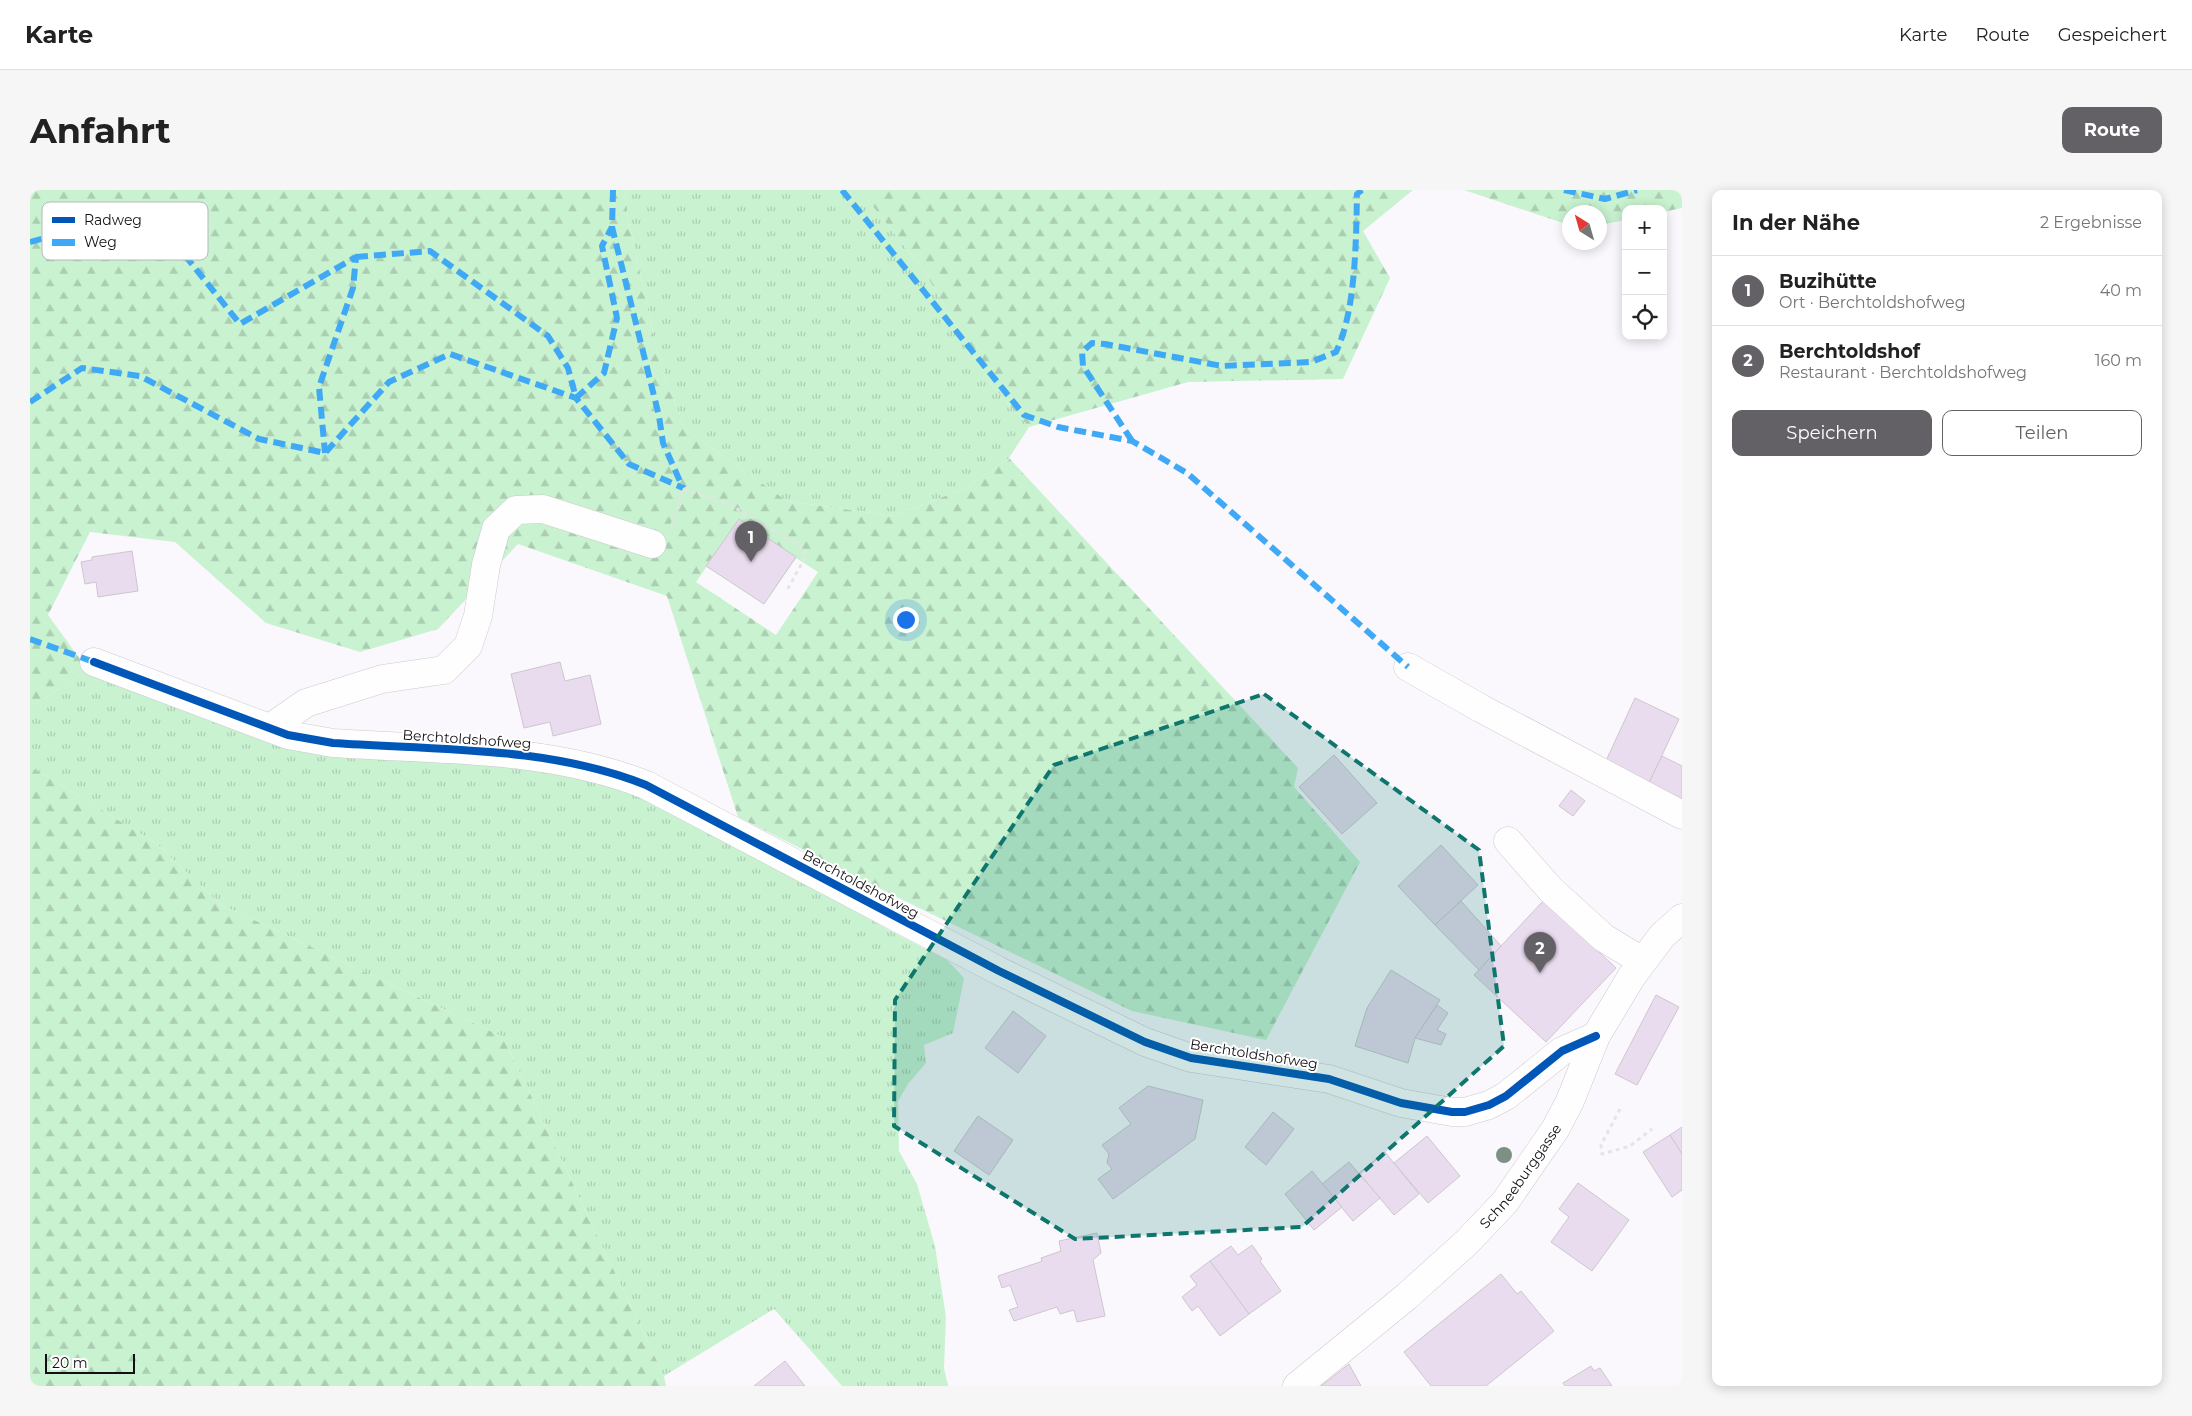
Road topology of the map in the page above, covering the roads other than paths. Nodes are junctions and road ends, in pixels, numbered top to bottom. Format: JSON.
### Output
{"nodes":[{"id":1,"x":652,"y":544,"type":"road end"},
{"id":2,"x":94,"y":662,"type":"dead end"},
{"id":3,"x":1408,"y":667,"type":"dead end"},
{"id":4,"x":270,"y":728,"type":"junction"},
{"id":5,"x":1682,"y":815,"type":"edge"},
{"id":6,"x":1508,"y":841,"type":"dead end"},
{"id":7,"x":1682,"y":918,"type":"edge"},
{"id":8,"x":1642,"y":961,"type":"junction"},
{"id":9,"x":1596,"y":1036,"type":"junction"},
{"id":10,"x":1297,"y":1386,"type":"edge"}],
"edges":[{"from":1,"to":4,"type":"street"},
{"from":2,"to":4,"type":"street","name":"Berchtoldshofweg"},
{"from":3,"to":5,"type":"street"},
{"from":4,"to":9,"type":"street","name":"Berchtoldshofweg"},
{"from":6,"to":8,"type":"street"},
{"from":7,"to":8,"type":"street","name":"Schneeburggasse"},
{"from":8,"to":9,"type":"street","name":"Schneeburggasse"},
{"from":9,"to":10,"type":"street","name":"Schneeburggasse"}]}
